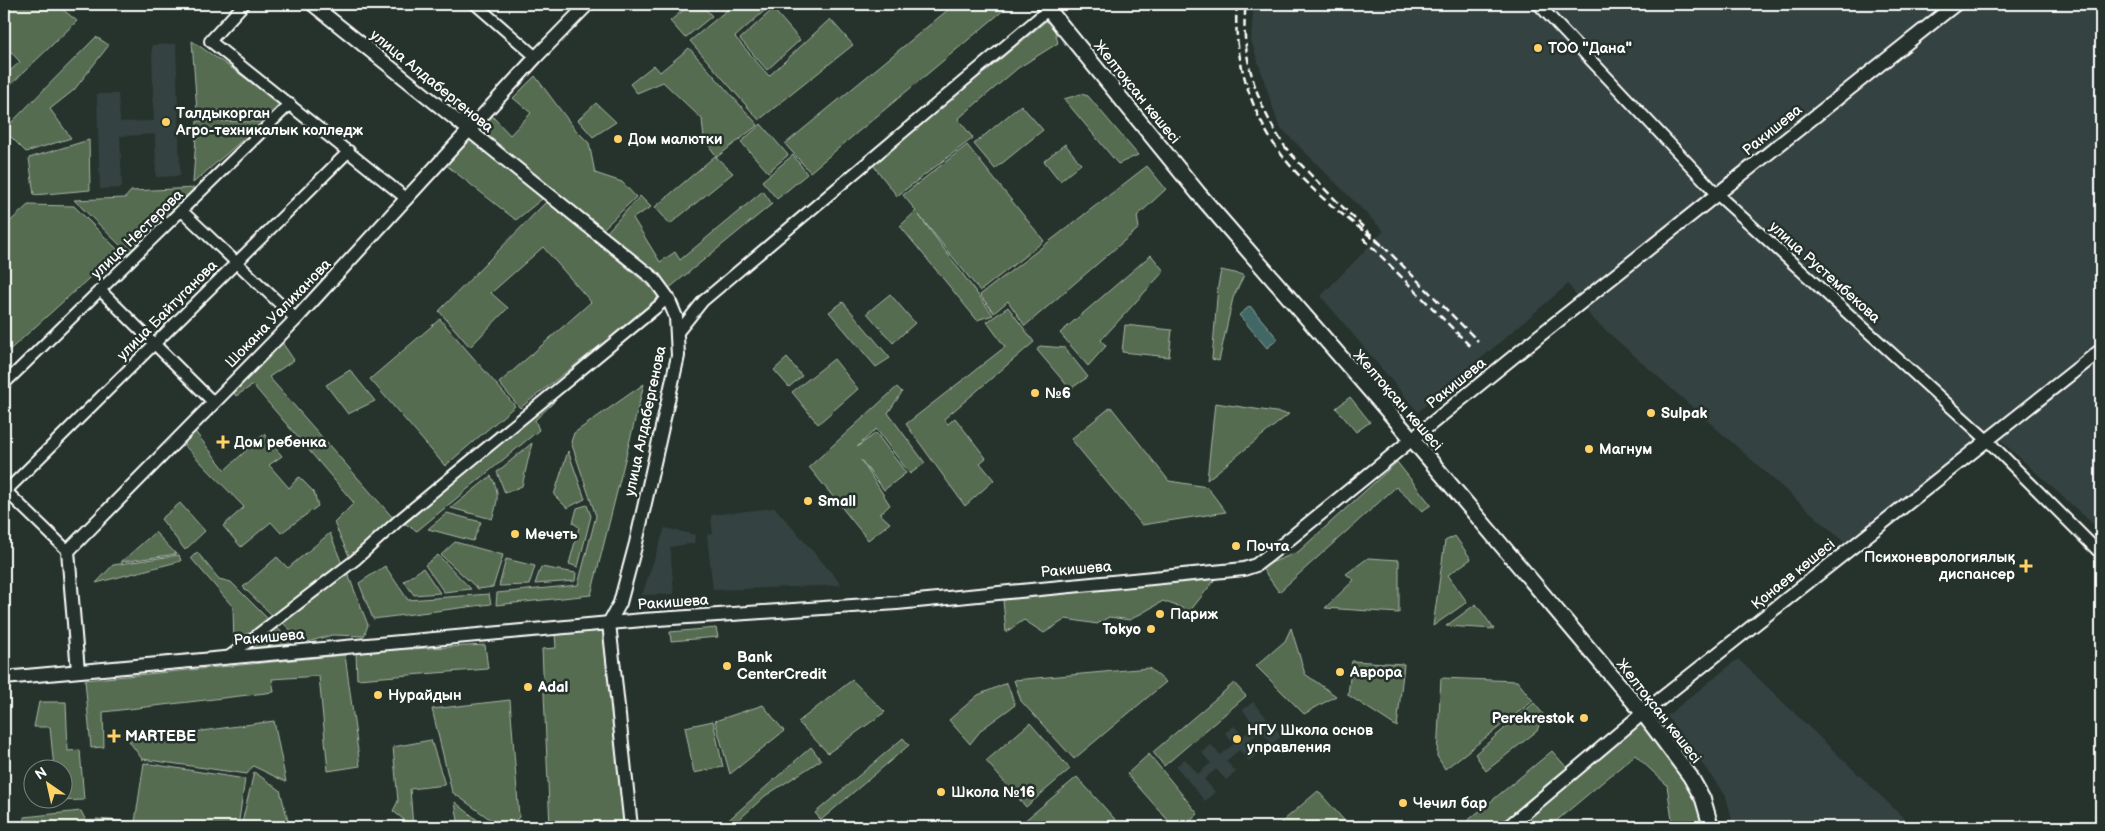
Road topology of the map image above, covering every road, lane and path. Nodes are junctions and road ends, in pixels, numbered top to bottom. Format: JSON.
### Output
{"nodes":[{"id":1,"x":244,"y":4,"type":"edge"},
{"id":2,"x":312,"y":4,"type":"edge"},
{"id":3,"x":475,"y":4,"type":"edge"},
{"id":4,"x":588,"y":4,"type":"edge"},
{"id":5,"x":1538,"y":4,"type":"edge"},
{"id":6,"x":1956,"y":4,"type":"edge"},
{"id":7,"x":1047,"y":7,"type":"edge"},
{"id":8,"x":536,"y":57,"type":"junction"},
{"id":9,"x":290,"y":104,"type":"junction"},
{"id":10,"x":469,"y":132,"type":"junction"},
{"id":11,"x":349,"y":151,"type":"junction"},
{"id":12,"x":1718,"y":195,"type":"junction"},
{"id":13,"x":406,"y":199,"type":"junction"},
{"id":14,"x":182,"y":211,"type":"junction"},
{"id":15,"x":236,"y":262,"type":"junction"},
{"id":16,"x":100,"y":290,"type":"junction"},
{"id":17,"x":668,"y":298,"type":"junction"},
{"id":18,"x":296,"y":319,"type":"junction"},
{"id":19,"x":679,"y":331,"type":"junction"},
{"id":20,"x":154,"y":344,"type":"junction"},
{"id":21,"x":2101,"y":350,"type":"edge"},
{"id":22,"x":4,"y":384,"type":"edge"},
{"id":23,"x":214,"y":403,"type":"junction"},
{"id":24,"x":1412,"y":439,"type":"junction"},
{"id":25,"x":1987,"y":440,"type":"junction"},
{"id":26,"x":5,"y":490,"type":"edge"},
{"id":27,"x":68,"y":551,"type":"junction"},
{"id":28,"x":2101,"y":554,"type":"edge"},
{"id":29,"x":609,"y":623,"type":"junction"},
{"id":30,"x":227,"y":658,"type":"junction"},
{"id":31,"x":78,"y":671,"type":"junction"},
{"id":32,"x":4,"y":678,"type":"edge"},
{"id":33,"x":1643,"y":713,"type":"junction"},
{"id":34,"x":630,"y":827,"type":"edge"},
{"id":35,"x":1508,"y":827,"type":"edge"},
{"id":36,"x":1711,"y":827,"type":"edge"}],
"edges":[{"from":1,"to":9,"type":"street"},
{"from":2,"to":10,"type":"street","name":"улица Алдабергенова"},
{"from":3,"to":8,"type":"street"},
{"from":4,"to":8,"type":"street","name":"Шокана Уалиханова"},
{"from":5,"to":12,"type":"street","name":"улица Рустембекова"},
{"from":6,"to":12,"type":"street","name":"Ракишева"},
{"from":7,"to":19,"type":"street"},
{"from":7,"to":24,"type":"main road","name":"Желтоқсан көшесі"},
{"from":8,"to":10,"type":"street","name":"Шокана Уалиханова"},
{"from":9,"to":11,"type":"street"},
{"from":9,"to":14,"type":"street","name":"улица Нестерова"},
{"from":10,"to":13,"type":"street","name":"Шокана Уалиханова"},
{"from":10,"to":17,"type":"street","name":"улица Алдабергенова"},
{"from":11,"to":13,"type":"street"},
{"from":11,"to":15,"type":"street","name":"улица Байтуганова"},
{"from":12,"to":24,"type":"street","name":"Ракишева"},
{"from":12,"to":25,"type":"street","name":"улица Рустембекова"},
{"from":13,"to":18,"type":"street","name":"Шокана Уалиханова"},
{"from":14,"to":15,"type":"street"},
{"from":14,"to":16,"type":"street","name":"улица Нестерова"},
{"from":15,"to":18,"type":"street"},
{"from":15,"to":20,"type":"street","name":"улица Байтуганова"},
{"from":16,"to":20,"type":"street"},
{"from":16,"to":22,"type":"street","name":"улица Нестерова"},
{"from":17,"to":19,"type":"street","name":"улица Алдабергенова"},
{"from":17,"to":30,"type":"street"},
{"from":18,"to":23,"type":"street","name":"Шокана Уалиханова"},
{"from":19,"to":29,"type":"street","name":"улица Алдабергенова"},
{"from":20,"to":23,"type":"street"},
{"from":20,"to":26,"type":"street","name":"улица Байтуганова"},
{"from":21,"to":25,"type":"street","name":"Қонаев көшесі"},
{"from":23,"to":27,"type":"street","name":"Шокана Уалиханова"},
{"from":24,"to":29,"type":"street","name":"Ракишева"},
{"from":24,"to":33,"type":"main road","name":"Желтоқсан көшесі"},
{"from":25,"to":28,"type":"street","name":"улица Рустембекова"},
{"from":25,"to":33,"type":"street","name":"Қонаев көшесі"},
{"from":26,"to":27,"type":"street"},
{"from":27,"to":31,"type":"street"},
{"from":29,"to":30,"type":"street","name":"Ракишева"},
{"from":29,"to":34,"type":"street"},
{"from":30,"to":31,"type":"street","name":"Ракишева"},
{"from":31,"to":32,"type":"street","name":"Ракишева"},
{"from":33,"to":35,"type":"street","name":"Қонаев көшесі"},
{"from":33,"to":36,"type":"main road","name":"Желтоқсан көшесі"}]}
